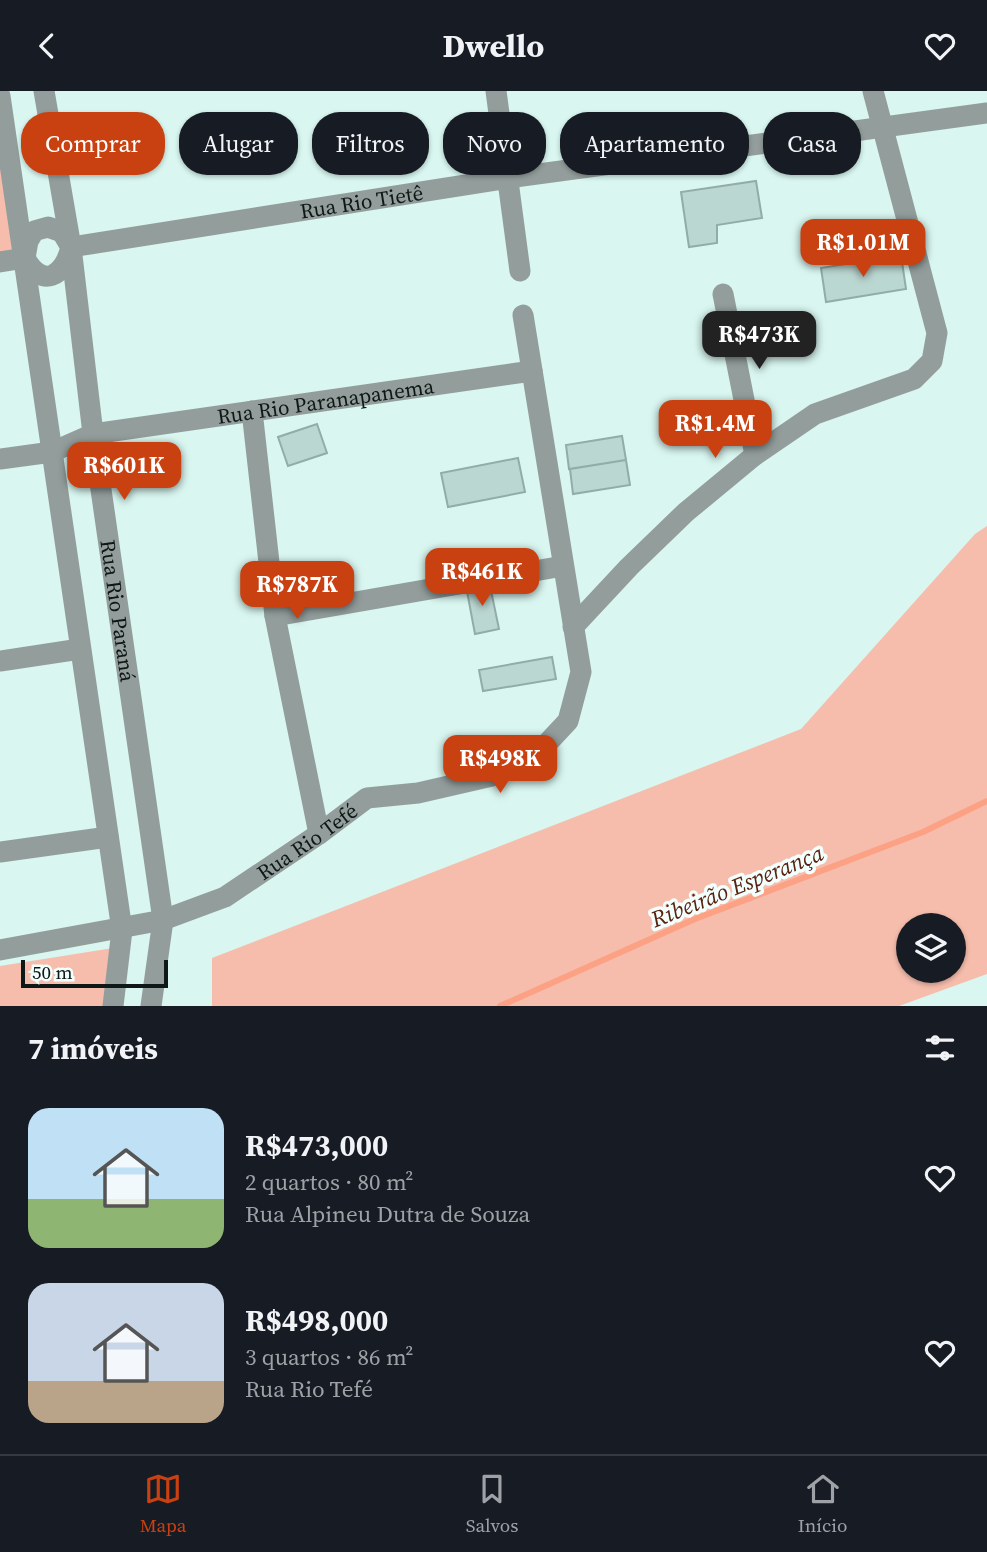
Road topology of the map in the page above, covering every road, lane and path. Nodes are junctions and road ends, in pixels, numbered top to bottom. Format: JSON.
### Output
{"nodes":[{"id":1,"x":44,"y":91,"type":"edge"},
{"id":2,"x":496,"y":91,"type":"edge"},
{"id":3,"x":873,"y":91,"type":"edge"},
{"id":4,"x":0,"y":96,"type":"edge"},
{"id":5,"x":987,"y":113,"type":"edge"},
{"id":6,"x":883,"y":129,"type":"junction"},
{"id":7,"x":509,"y":178,"type":"junction"},
{"id":8,"x":71,"y":247,"type":"junction"},
{"id":9,"x":25,"y":258,"type":"junction"},
{"id":10,"x":0,"y":262,"type":"edge"},
{"id":11,"x":520,"y":271,"type":"dead end"},
{"id":12,"x":723,"y":294,"type":"dead end"},
{"id":13,"x":523,"y":315,"type":"dead end"},
{"id":14,"x":532,"y":371,"type":"junction"},
{"id":15,"x":252,"y":411,"type":"junction"},
{"id":16,"x":93,"y":434,"type":"junction"},
{"id":17,"x":52,"y":452,"type":"junction"},
{"id":18,"x":755,"y":455,"type":"junction"},
{"id":19,"x":0,"y":459,"type":"edge"},
{"id":20,"x":563,"y":566,"type":"junction"},
{"id":21,"x":275,"y":617,"type":"junction"},
{"id":22,"x":573,"y":627,"type":"junction"},
{"id":23,"x":80,"y":649,"type":"junction"},
{"id":24,"x":0,"y":661,"type":"edge"},
{"id":25,"x":319,"y":834,"type":"junction"},
{"id":26,"x":108,"y":837,"type":"junction"},
{"id":27,"x":0,"y":852,"type":"edge"},
{"id":28,"x":163,"y":920,"type":"junction"},
{"id":29,"x":122,"y":930,"type":"junction"},
{"id":30,"x":0,"y":950,"type":"edge"},
{"id":31,"x":113,"y":1006,"type":"edge"},
{"id":32,"x":151,"y":1006,"type":"edge"}],
"edges":[{"from":1,"to":8,"type":"street","name":"Rua Rio Paraná"},
{"from":2,"to":7,"type":"street"},
{"from":3,"to":6,"type":"street"},
{"from":4,"to":9,"type":"street","name":"Rua Rio Paraná"},
{"from":5,"to":6,"type":"street","name":"Rua Rio Tietê"},
{"from":6,"to":7,"type":"street","name":"Rua Rio Tietê"},
{"from":6,"to":18,"type":"street"},
{"from":7,"to":8,"type":"street","name":"Rua Rio Tietê"},
{"from":7,"to":11,"type":"street"},
{"from":8,"to":9,"type":"street"},
{"from":8,"to":9,"type":"street"},
{"from":8,"to":16,"type":"street","name":"Rua Rio Paraná"},
{"from":9,"to":10,"type":"street"},
{"from":9,"to":17,"type":"street","name":"Rua Rio Paraná"},
{"from":12,"to":18,"type":"street"},
{"from":13,"to":14,"type":"street","name":"Rua Rio Tefé"},
{"from":14,"to":15,"type":"street","name":"Rua Rio Paranapanema"},
{"from":14,"to":20,"type":"street","name":"Rua Rio Tefé"},
{"from":15,"to":16,"type":"street","name":"Rua Rio Paranapanema"},
{"from":15,"to":21,"type":"street"},
{"from":16,"to":17,"type":"street","name":"Rua Rio Paranapanema"},
{"from":16,"to":28,"type":"street","name":"Rua Rio Paraná"},
{"from":17,"to":19,"type":"street","name":"Rua Rio Paranapanema"},
{"from":17,"to":23,"type":"street","name":"Rua Rio Paraná"},
{"from":18,"to":22,"type":"street"},
{"from":20,"to":21,"type":"street"},
{"from":20,"to":22,"type":"street","name":"Rua Rio Tefé"},
{"from":21,"to":25,"type":"street"},
{"from":22,"to":25,"type":"street","name":"Rua Rio Tefé"},
{"from":23,"to":24,"type":"street"},
{"from":23,"to":26,"type":"street","name":"Rua Rio Paraná"},
{"from":25,"to":28,"type":"street","name":"Rua Rio Tefé"},
{"from":26,"to":27,"type":"street"},
{"from":26,"to":29,"type":"street","name":"Rua Rio Paraná"},
{"from":28,"to":29,"type":"street","name":"Rua Rio Tefé"},
{"from":28,"to":32,"type":"street","name":"Rua Rio Paraná"},
{"from":29,"to":30,"type":"street","name":"Rua Rio Tefé"},
{"from":29,"to":31,"type":"street","name":"Rua Rio Paraná"}]}
